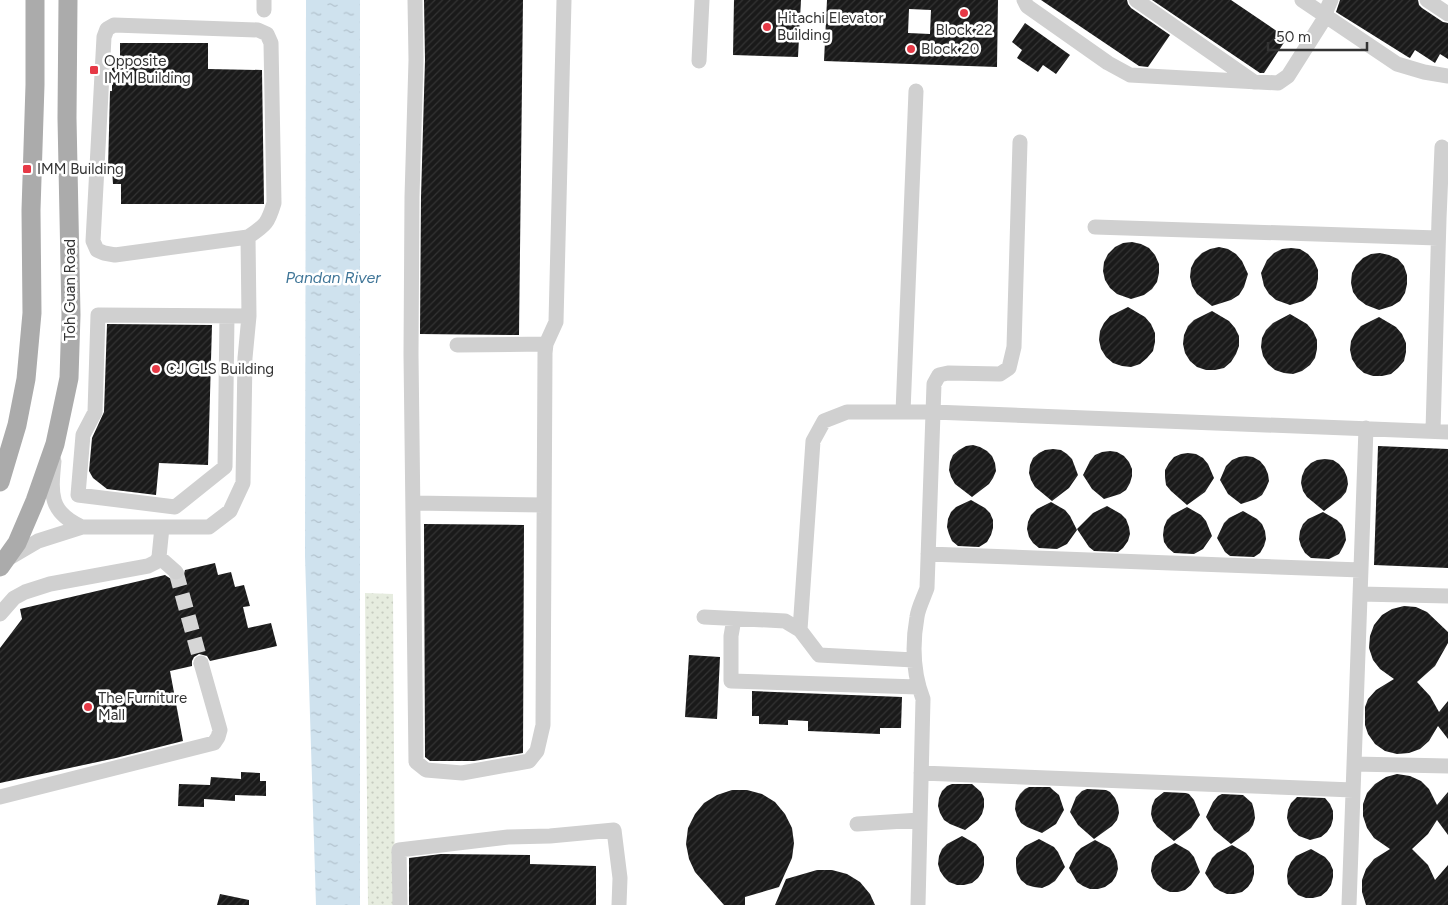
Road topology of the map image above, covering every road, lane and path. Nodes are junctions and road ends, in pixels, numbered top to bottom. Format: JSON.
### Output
{"nodes":[{"id":1,"x":35,"y":0,"type":"edge"},
{"id":2,"x":68,"y":0,"type":"edge"},
{"id":3,"x":415,"y":0,"type":"edge"},
{"id":4,"x":564,"y":0,"type":"edge"},
{"id":5,"x":702,"y":0,"type":"edge"},
{"id":6,"x":1024,"y":0,"type":"edge"},
{"id":7,"x":1136,"y":0,"type":"edge"},
{"id":8,"x":1302,"y":0,"type":"edge"},
{"id":9,"x":1331,"y":0,"type":"edge"},
{"id":10,"x":1427,"y":0,"type":"edge"},
{"id":11,"x":1448,"y":14,"type":"edge"},
{"id":12,"x":1326,"y":16,"type":"junction"},
{"id":13,"x":699,"y":61,"type":"dead end"},
{"id":14,"x":1448,"y":76,"type":"edge"},
{"id":15,"x":1255,"y":82,"type":"junction"},
{"id":16,"x":916,"y":91,"type":"dead end"},
{"id":17,"x":1020,"y":142,"type":"dead end"},
{"id":18,"x":1442,"y":147,"type":"dead end"},
{"id":19,"x":1443,"y":219,"type":"edge"},
{"id":20,"x":1095,"y":227,"type":"dead end"},
{"id":21,"x":248,"y":237,"type":"junction"},
{"id":22,"x":1438,"y":238,"type":"junction"},
{"id":23,"x":227,"y":316,"type":"junction"},
{"id":24,"x":249,"y":316,"type":"junction"},
{"id":25,"x":457,"y":344,"type":"dead end"},
{"id":26,"x":546,"y":344,"type":"junction"},
{"id":27,"x":903,"y":412,"type":"junction"},
{"id":28,"x":933,"y":412,"type":"junction"},
{"id":29,"x":1366,"y":428,"type":"junction"},
{"id":30,"x":1440,"y":431,"type":"edge"},
{"id":31,"x":55,"y":444,"type":"junction"},
{"id":32,"x":0,"y":482,"type":"edge"},
{"id":33,"x":413,"y":503,"type":"junction"},
{"id":34,"x":544,"y":505,"type":"junction"},
{"id":35,"x":82,"y":527,"type":"junction"},
{"id":36,"x":162,"y":527,"type":"junction"},
{"id":37,"x":928,"y":554,"type":"junction"},
{"id":38,"x":159,"y":557,"type":"junction"},
{"id":39,"x":2,"y":564,"type":"edge"},
{"id":40,"x":1361,"y":570,"type":"junction"},
{"id":41,"x":176,"y":572,"type":"tunnel mouth"},
{"id":42,"x":1360,"y":594,"type":"junction"},
{"id":43,"x":1448,"y":596,"type":"edge"},
{"id":44,"x":0,"y":614,"type":"edge"},
{"id":45,"x":704,"y":617,"type":"dead end"},
{"id":46,"x":734,"y":619,"type":"junction"},
{"id":47,"x":800,"y":630,"type":"junction"},
{"id":48,"x":914,"y":660,"type":"junction"},
{"id":49,"x":201,"y":663,"type":"tunnel mouth"},
{"id":50,"x":918,"y":687,"type":"junction"},
{"id":51,"x":1354,"y":764,"type":"junction"},
{"id":52,"x":1448,"y":766,"type":"edge"},
{"id":53,"x":921,"y":773,"type":"junction"},
{"id":54,"x":1353,"y":790,"type":"junction"},
{"id":55,"x":0,"y":797,"type":"edge"},
{"id":56,"x":920,"y":820,"type":"junction"},
{"id":57,"x":856,"y":824,"type":"dead end"},
{"id":58,"x":400,"y":905,"type":"edge"},
{"id":59,"x":619,"y":905,"type":"edge"},
{"id":60,"x":918,"y":905,"type":"edge"},
{"id":61,"x":1349,"y":905,"type":"edge"}],
"edges":[{"from":1,"to":32,"type":"main road"},
{"from":2,"to":31,"type":"main road","name":"Toh Guan Road"},
{"from":3,"to":33,"type":"lane"},
{"from":4,"to":26,"type":"lane"},
{"from":5,"to":13,"type":"lane"},
{"from":6,"to":15,"type":"lane"},
{"from":7,"to":15,"type":"lane"},
{"from":8,"to":12,"type":"lane"},
{"from":9,"to":12,"type":"lane"},
{"from":10,"to":11,"type":"lane"},
{"from":12,"to":14,"type":"lane"},
{"from":12,"to":15,"type":"lane"},
{"from":16,"to":27,"type":"lane"},
{"from":17,"to":28,"type":"lane"},
{"from":18,"to":19,"type":"lane"},
{"from":19,"to":22,"type":"lane"},
{"from":20,"to":22,"type":"lane"},
{"from":21,"to":21,"type":"lane"},
{"from":21,"to":24,"type":"lane"},
{"from":22,"to":30,"type":"lane"},
{"from":23,"to":23,"type":"lane"},
{"from":23,"to":24,"type":"lane"},
{"from":24,"to":36,"type":"lane"},
{"from":25,"to":26,"type":"lane"},
{"from":26,"to":34,"type":"lane"},
{"from":27,"to":28,"type":"lane"},
{"from":27,"to":47,"type":"lane"},
{"from":28,"to":29,"type":"lane"},
{"from":28,"to":37,"type":"lane"},
{"from":29,"to":30,"type":"lane"},
{"from":29,"to":40,"type":"lane"},
{"from":31,"to":35,"type":"lane"},
{"from":31,"to":39,"type":"main road","name":"Toh Guan Road"},
{"from":33,"to":34,"type":"lane"},
{"from":33,"to":34,"type":"lane"},
{"from":35,"to":36,"type":"lane"},
{"from":35,"to":39,"type":"lane"},
{"from":36,"to":38,"type":"lane"},
{"from":37,"to":40,"type":"lane"},
{"from":37,"to":48,"type":"lane"},
{"from":38,"to":41,"type":"lane"},
{"from":38,"to":44,"type":"lane"},
{"from":40,"to":42,"type":"lane"},
{"from":42,"to":43,"type":"lane"},
{"from":42,"to":51,"type":"lane"},
{"from":45,"to":46,"type":"lane"},
{"from":46,"to":47,"type":"lane"},
{"from":46,"to":50,"type":"lane"},
{"from":47,"to":48,"type":"lane"},
{"from":48,"to":50,"type":"lane"},
{"from":49,"to":55,"type":"lane"},
{"from":50,"to":53,"type":"lane"},
{"from":51,"to":52,"type":"lane"},
{"from":51,"to":54,"type":"lane"},
{"from":53,"to":54,"type":"lane"},
{"from":53,"to":56,"type":"lane"},
{"from":54,"to":61,"type":"lane"},
{"from":56,"to":57,"type":"lane"},
{"from":56,"to":60,"type":"lane"},
{"from":58,"to":59,"type":"lane"}]}
